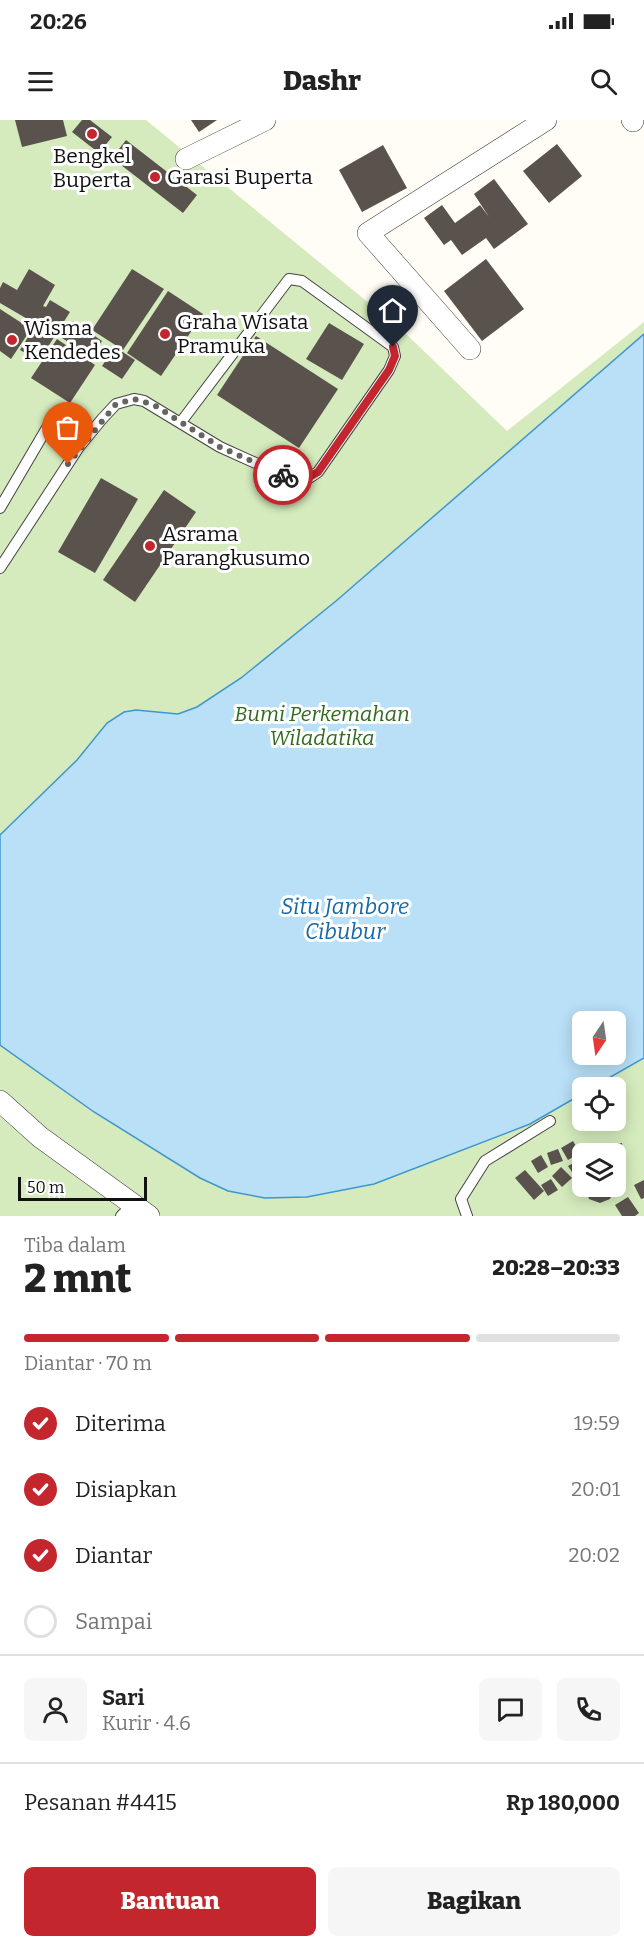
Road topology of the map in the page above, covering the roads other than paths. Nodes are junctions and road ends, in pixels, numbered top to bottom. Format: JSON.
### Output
{"nodes":[{"id":1,"x":265,"y":120,"type":"edge"},
{"id":2,"x":546,"y":120,"type":"edge"},
{"id":3,"x":186,"y":159,"type":"dead end"},
{"id":4,"x":470,"y":349,"type":"dead end"},
{"id":5,"x":181,"y":422,"type":"junction"},
{"id":6,"x":48,"y":426,"type":"dead end"},
{"id":7,"x":0,"y":508,"type":"edge"},
{"id":8,"x":0,"y":568,"type":"edge"},
{"id":9,"x":0,"y":1101,"type":"edge"},
{"id":10,"x":550,"y":1121,"type":"dead end"},
{"id":11,"x":121,"y":1216,"type":"edge"},
{"id":12,"x":130,"y":1216,"type":"edge"},
{"id":13,"x":149,"y":1216,"type":"edge"},
{"id":14,"x":466,"y":1216,"type":"edge"}],
"edges":[{"from":1,"to":3,"type":"street"},
{"from":2,"to":4,"type":"street"},
{"from":5,"to":5,"type":"lane"},
{"from":5,"to":8,"type":"lane"},
{"from":6,"to":7,"type":"lane"},
{"from":9,"to":13,"type":"street"},
{"from":10,"to":14,"type":"lane"},
{"from":11,"to":12,"type":"lane"}]}
